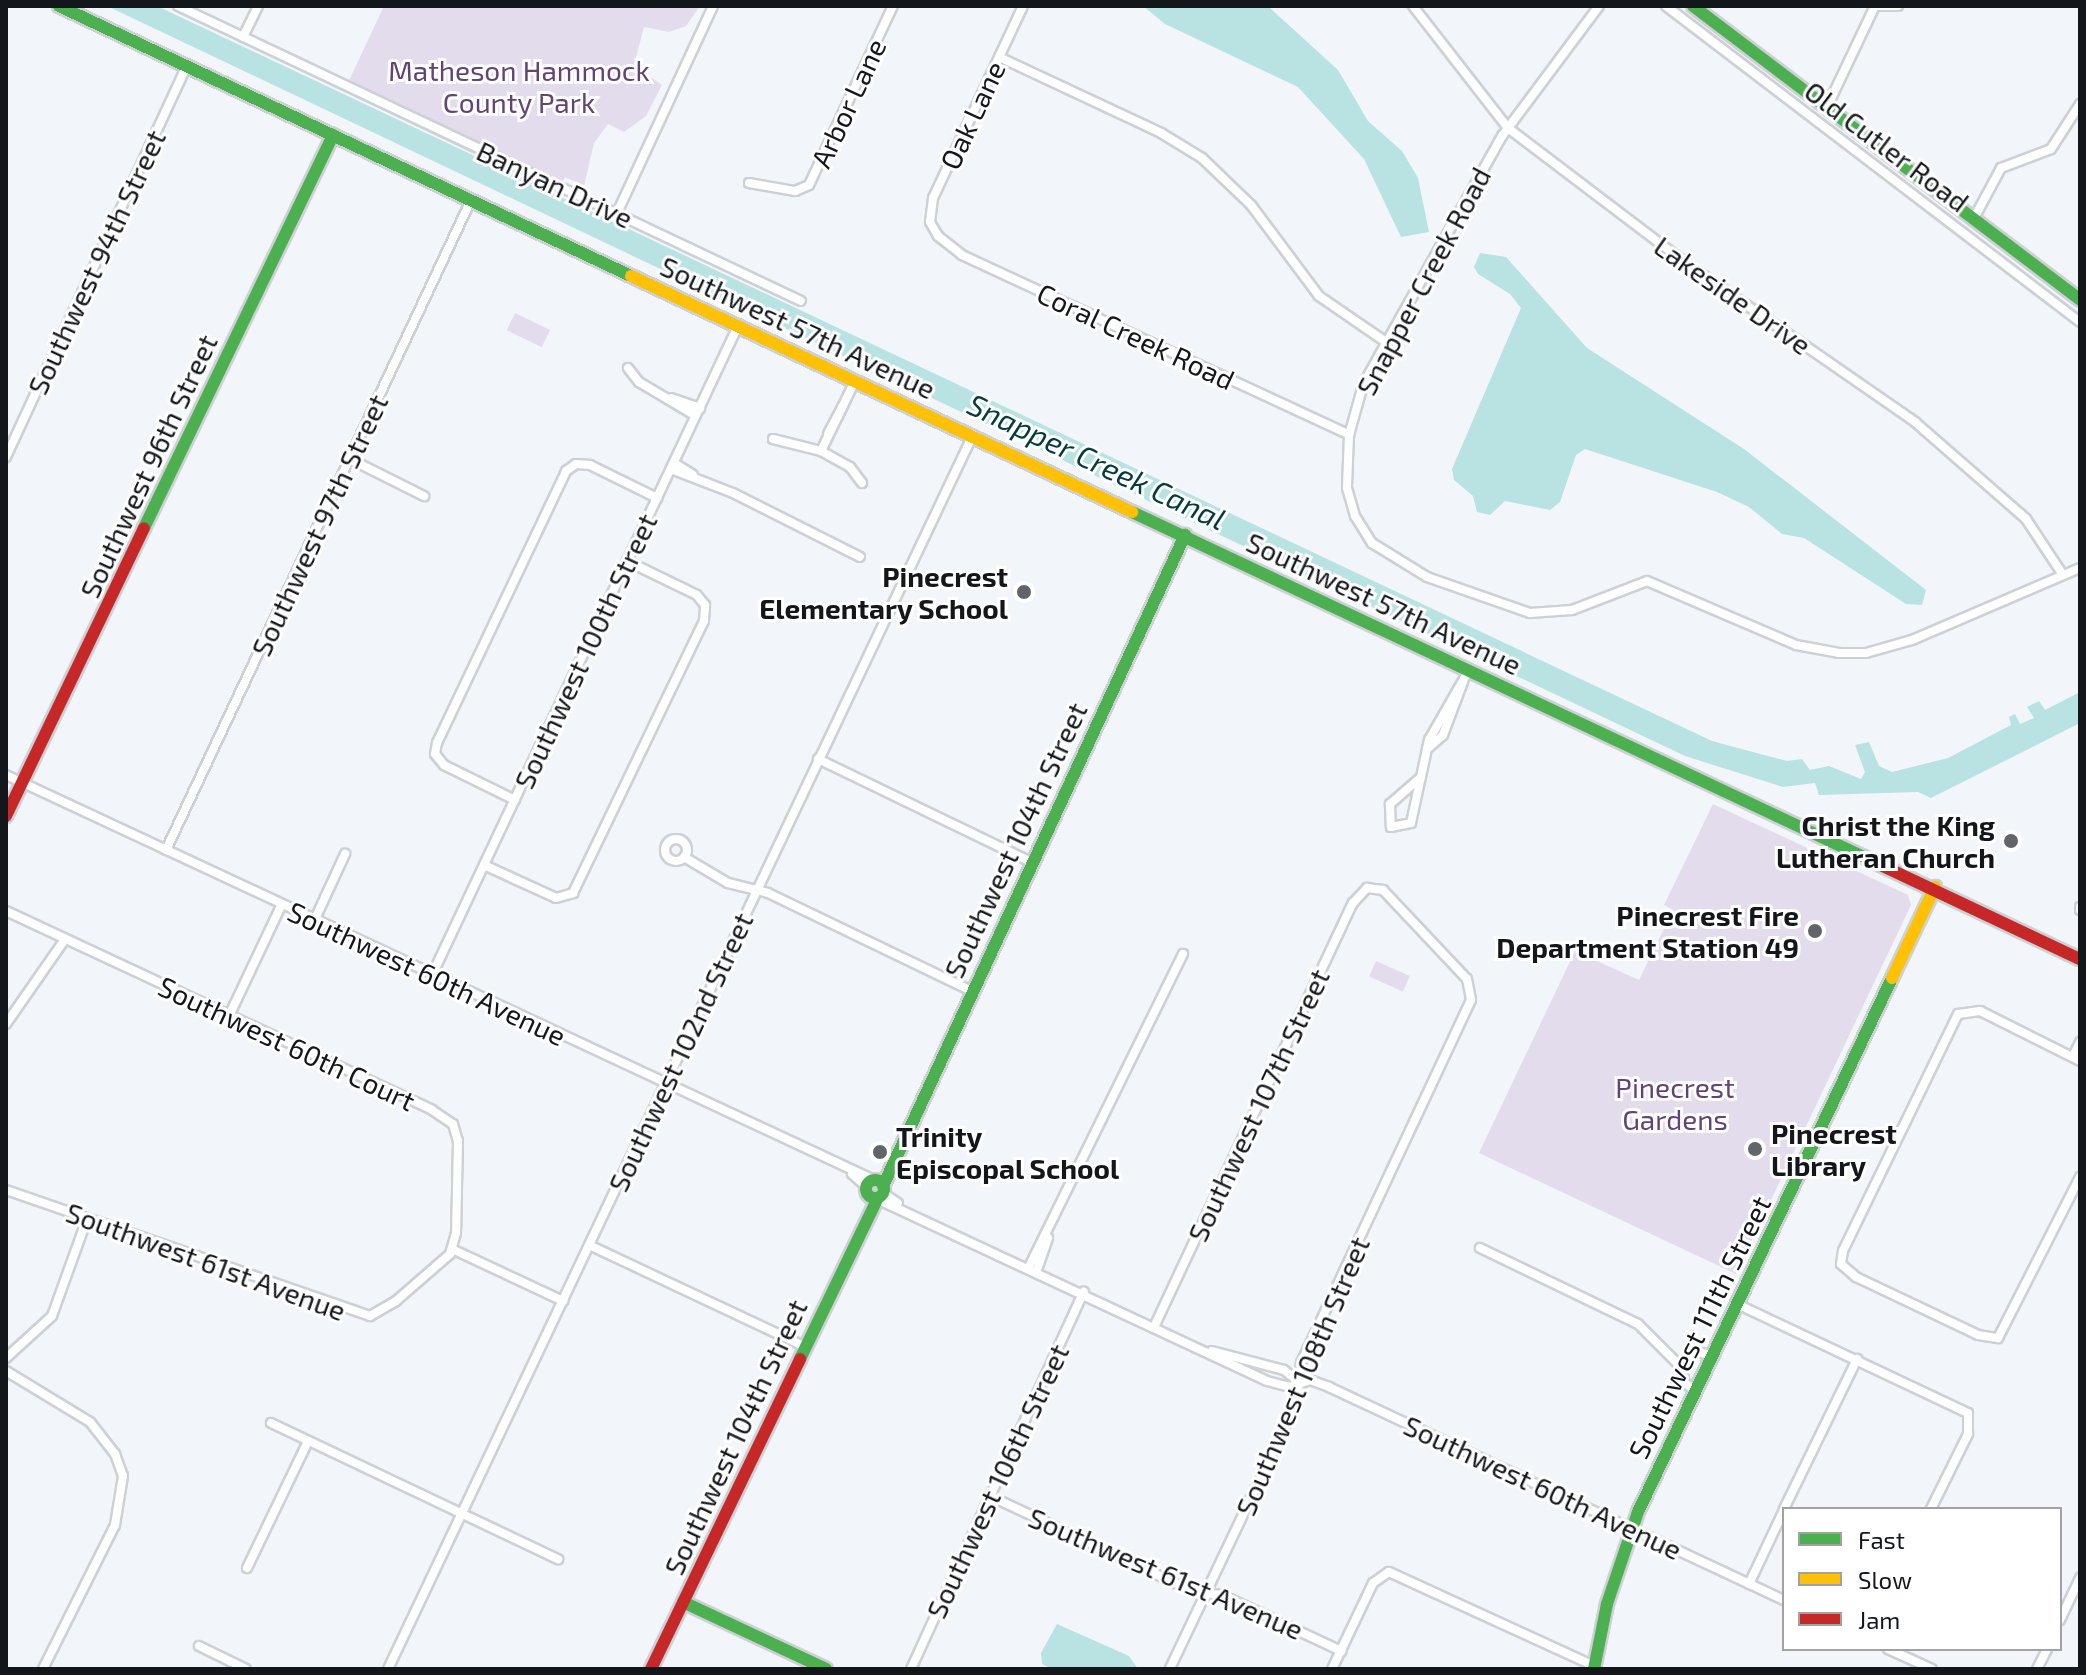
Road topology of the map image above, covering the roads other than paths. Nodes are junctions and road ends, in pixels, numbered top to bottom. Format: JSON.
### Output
{"nodes":[{"id":1,"x":59,"y":6,"type":"edge"},
{"id":2,"x":178,"y":6,"type":"edge"},
{"id":3,"x":258,"y":6,"type":"edge"},
{"id":4,"x":713,"y":6,"type":"edge"},
{"id":5,"x":893,"y":6,"type":"edge"},
{"id":6,"x":1023,"y":6,"type":"edge"},
{"id":7,"x":1413,"y":6,"type":"edge"},
{"id":8,"x":1599,"y":6,"type":"edge"},
{"id":9,"x":1666,"y":6,"type":"edge"},
{"id":10,"x":1693,"y":6,"type":"edge"},
{"id":11,"x":1875,"y":6,"type":"edge"},
{"id":12,"x":1898,"y":6,"type":"edge"},
{"id":13,"x":243,"y":37,"type":"junction"},
{"id":14,"x":999,"y":57,"type":"junction"},
{"id":15,"x":186,"y":67,"type":"junction"},
{"id":16,"x":2080,"y":104,"type":"edge"},
{"id":17,"x":1827,"y":107,"type":"junction"},
{"id":18,"x":1508,"y":128,"type":"junction"},
{"id":19,"x":333,"y":135,"type":"junction"},
{"id":20,"x":749,"y":183,"type":"dead end"},
{"id":21,"x":471,"y":200,"type":"junction"},
{"id":22,"x":617,"y":213,"type":"junction"},
{"id":23,"x":1973,"y":220,"type":"junction"},
{"id":24,"x":931,"y":226,"type":"joint"},
{"id":25,"x":2080,"y":300,"type":"edge"},
{"id":26,"x":801,"y":301,"type":"dead end"},
{"id":27,"x":2080,"y":322,"type":"edge"},
{"id":28,"x":738,"y":326,"type":"junction"},
{"id":29,"x":1386,"y":342,"type":"junction"},
{"id":30,"x":628,"y":368,"type":"dead end"},
{"id":31,"x":855,"y":381,"type":"junction"},
{"id":32,"x":698,"y":412,"type":"junction"},
{"id":33,"x":973,"y":435,"type":"junction"},
{"id":34,"x":1349,"y":435,"type":"junction"},
{"id":35,"x":773,"y":439,"type":"dead end"},
{"id":36,"x":821,"y":451,"type":"junction"},
{"id":37,"x":6,"y":457,"type":"edge"},
{"id":38,"x":350,"y":459,"type":"junction"},
{"id":39,"x":673,"y":466,"type":"junction"},
{"id":40,"x":862,"y":483,"type":"dead end"},
{"id":41,"x":424,"y":496,"type":"dead end"},
{"id":42,"x":657,"y":498,"type":"junction"},
{"id":43,"x":1185,"y":535,"type":"junction"},
{"id":44,"x":860,"y":557,"type":"dead end"},
{"id":45,"x":627,"y":561,"type":"junction"},
{"id":46,"x":2080,"y":568,"type":"edge"},
{"id":47,"x":2063,"y":575,"type":"junction"},
{"id":48,"x":1466,"y":675,"type":"junction"},
{"id":49,"x":818,"y":759,"type":"junction"},
{"id":50,"x":6,"y":775,"type":"edge"},
{"id":51,"x":1420,"y":778,"type":"junction"},
{"id":52,"x":22,"y":782,"type":"junction"},
{"id":53,"x":515,"y":800,"type":"junction"},
{"id":54,"x":6,"y":816,"type":"edge"},
{"id":55,"x":166,"y":850,"type":"junction"},
{"id":56,"x":345,"y":854,"type":"dead end"},
{"id":57,"x":684,"y":857,"type":"dead end"},
{"id":58,"x":1031,"y":862,"type":"junction"},
{"id":59,"x":484,"y":865,"type":"junction"},
{"id":60,"x":1935,"y":887,"type":"junction"},
{"id":61,"x":756,"y":891,"type":"junction"},
{"id":62,"x":282,"y":904,"type":"junction"},
{"id":63,"x":6,"y":911,"type":"edge"},
{"id":64,"x":315,"y":919,"type":"junction"},
{"id":65,"x":65,"y":939,"type":"junction"},
{"id":66,"x":1183,"y":954,"type":"dead end"},
{"id":67,"x":2080,"y":959,"type":"edge"},
{"id":68,"x":432,"y":975,"type":"junction"},
{"id":69,"x":970,"y":990,"type":"junction"},
{"id":70,"x":1472,"y":994,"type":"joint"},
{"id":71,"x":229,"y":1016,"type":"junction"},
{"id":72,"x":6,"y":1024,"type":"edge"},
{"id":73,"x":2080,"y":1042,"type":"edge"},
{"id":74,"x":2077,"y":1058,"type":"edge"},
{"id":75,"x":665,"y":1085,"type":"junction"},
{"id":76,"x":2080,"y":1177,"type":"edge"},
{"id":77,"x":6,"y":1190,"type":"edge"},
{"id":78,"x":876,"y":1190,"type":"junction"},
{"id":79,"x":87,"y":1219,"type":"junction"},
{"id":80,"x":589,"y":1245,"type":"junction"},
{"id":81,"x":1480,"y":1248,"type":"dead end"},
{"id":82,"x":452,"y":1249,"type":"junction"},
{"id":83,"x":1033,"y":1268,"type":"junction"},
{"id":84,"x":1084,"y":1292,"type":"junction"},
{"id":85,"x":563,"y":1301,"type":"junction"},
{"id":86,"x":1737,"y":1304,"type":"junction"},
{"id":87,"x":1155,"y":1325,"type":"junction"},
{"id":88,"x":804,"y":1346,"type":"junction"},
{"id":89,"x":1208,"y":1350,"type":"junction"},
{"id":90,"x":1713,"y":1355,"type":"junction"},
{"id":91,"x":6,"y":1358,"type":"edge"},
{"id":92,"x":1857,"y":1359,"type":"junction"},
{"id":93,"x":1683,"y":1363,"type":"junction"},
{"id":94,"x":6,"y":1371,"type":"edge"},
{"id":95,"x":1300,"y":1383,"type":"junction"},
{"id":96,"x":1695,"y":1391,"type":"junction"},
{"id":97,"x":271,"y":1423,"type":"dead end"},
{"id":98,"x":308,"y":1441,"type":"junction"},
{"id":99,"x":990,"y":1496,"type":"junction"},
{"id":100,"x":1785,"y":1507,"type":"edge"},
{"id":101,"x":1932,"y":1507,"type":"edge"},
{"id":102,"x":1782,"y":1513,"type":"edge"},
{"id":103,"x":462,"y":1514,"type":"junction"},
{"id":104,"x":1631,"y":1529,"type":"junction"},
{"id":105,"x":558,"y":1559,"type":"dead end"},
{"id":106,"x":247,"y":1568,"type":"dead end"},
{"id":107,"x":2080,"y":1578,"type":"edge"},
{"id":108,"x":1749,"y":1584,"type":"junction"},
{"id":109,"x":1206,"y":1593,"type":"junction"},
{"id":110,"x":1782,"y":1599,"type":"edge"},
{"id":111,"x":683,"y":1602,"type":"junction"},
{"id":112,"x":2062,"y":1616,"type":"edge"},
{"id":113,"x":199,"y":1646,"type":"dead end"},
{"id":114,"x":1341,"y":1651,"type":"junction"},
{"id":115,"x":1892,"y":1651,"type":"edge"},
{"id":116,"x":2046,"y":1651,"type":"edge"},
{"id":117,"x":1594,"y":1667,"type":"edge"},
{"id":118,"x":43,"y":1669,"type":"edge"},
{"id":119,"x":246,"y":1669,"type":"edge"},
{"id":120,"x":388,"y":1669,"type":"edge"},
{"id":121,"x":651,"y":1669,"type":"edge"},
{"id":122,"x":826,"y":1669,"type":"edge"},
{"id":123,"x":911,"y":1669,"type":"edge"},
{"id":124,"x":1170,"y":1669,"type":"edge"},
{"id":125,"x":1332,"y":1669,"type":"edge"},
{"id":126,"x":1932,"y":1669,"type":"edge"},
{"id":127,"x":2037,"y":1669,"type":"edge"}],
"edges":[{"from":1,"to":15,"type":"main road","name":"Southwest 57th Avenue"},
{"from":2,"to":13,"type":"street","name":"Banyan Drive"},
{"from":3,"to":13,"type":"street"},
{"from":4,"to":22,"type":"street"},
{"from":5,"to":20,"type":"street","name":"Arbor Lane"},
{"from":6,"to":14,"type":"street","name":"Oak Lane"},
{"from":7,"to":18,"type":"street","name":"Lakeside Drive"},
{"from":8,"to":18,"type":"street","name":"Snapper Creek Road"},
{"from":9,"to":27,"type":"street","name":"Old Cutler Road"},
{"from":10,"to":17,"type":"main road","name":"Old Cutler Road"},
{"from":11,"to":12,"type":"street"},
{"from":11,"to":17,"type":"street"},
{"from":13,"to":22,"type":"street","name":"Banyan Drive"},
{"from":14,"to":24,"type":"street","name":"Oak Lane"},
{"from":14,"to":29,"type":"street"},
{"from":15,"to":19,"type":"main road","name":"Southwest 57th Avenue"},
{"from":15,"to":37,"type":"street","name":"Southwest 94th Street"},
{"from":16,"to":23,"type":"street"},
{"from":17,"to":23,"type":"main road","name":"Old Cutler Road"},
{"from":18,"to":29,"type":"street","name":"Snapper Creek Road"},
{"from":18,"to":47,"type":"street","name":"Lakeside Drive"},
{"from":19,"to":21,"type":"main road","name":"Southwest 57th Avenue"},
{"from":19,"to":52,"type":"main road","name":"Southwest 96th Street"},
{"from":21,"to":28,"type":"main road","name":"Southwest 57th Avenue"},
{"from":21,"to":38,"type":"street","name":"Southwest 97th Street"},
{"from":22,"to":26,"type":"street","name":"Banyan Drive"},
{"from":23,"to":25,"type":"main road","name":"Old Cutler Road"},
{"from":24,"to":34,"type":"street","name":"Coral Creek Road"},
{"from":28,"to":31,"type":"main road","name":"Southwest 57th Avenue"},
{"from":28,"to":32,"type":"street","name":"Southwest 100th Street"},
{"from":29,"to":34,"type":"street","name":"Snapper Creek Road"},
{"from":30,"to":32,"type":"street"},
{"from":31,"to":33,"type":"main road","name":"Southwest 57th Avenue"},
{"from":31,"to":36,"type":"street"},
{"from":32,"to":39,"type":"street","name":"Southwest 100th Street"},
{"from":33,"to":43,"type":"main road","name":"Southwest 57th Avenue"},
{"from":33,"to":49,"type":"street","name":"Southwest 102nd Street"},
{"from":34,"to":47,"type":"street","name":"Snapper Creek Road"},
{"from":35,"to":36,"type":"street"},
{"from":36,"to":40,"type":"street"},
{"from":38,"to":41,"type":"street"},
{"from":38,"to":55,"type":"street","name":"Southwest 97th Street"},
{"from":39,"to":42,"type":"street","name":"Southwest 100th Street"},
{"from":39,"to":44,"type":"street"},
{"from":42,"to":45,"type":"street","name":"Southwest 100th Street"},
{"from":42,"to":53,"type":"street"},
{"from":43,"to":48,"type":"main road","name":"Southwest 57th Avenue"},
{"from":43,"to":58,"type":"main road","name":"Southwest 104th Street"},
{"from":45,"to":53,"type":"street","name":"Southwest 100th Street"},
{"from":45,"to":59,"type":"street"},
{"from":46,"to":47,"type":"street","name":"Snapper Creek Road"},
{"from":48,"to":51,"type":"street"},
{"from":48,"to":60,"type":"main road","name":"Southwest 57th Avenue"},
{"from":49,"to":58,"type":"street"},
{"from":49,"to":61,"type":"street","name":"Southwest 102nd Street"},
{"from":50,"to":52,"type":"street","name":"Southwest 60th Avenue"},
{"from":51,"to":51,"type":"street"},
{"from":52,"to":54,"type":"main road","name":"Southwest 96th Street"},
{"from":52,"to":55,"type":"street","name":"Southwest 60th Avenue"},
{"from":53,"to":59,"type":"street","name":"Southwest 100th Street"},
{"from":55,"to":62,"type":"street","name":"Southwest 60th Avenue"},
{"from":56,"to":64,"type":"street"},
{"from":57,"to":61,"type":"street"},
{"from":58,"to":69,"type":"main road","name":"Southwest 104th Street"},
{"from":59,"to":68,"type":"street","name":"Southwest 100th Street"},
{"from":60,"to":67,"type":"main road","name":"Southwest 57th Avenue"},
{"from":60,"to":86,"type":"main road","name":"Southwest 111th Street"},
{"from":61,"to":69,"type":"street"},
{"from":61,"to":75,"type":"street","name":"Southwest 102nd Street"},
{"from":62,"to":64,"type":"street","name":"Southwest 60th Avenue"},
{"from":62,"to":71,"type":"street"},
{"from":63,"to":65,"type":"street","name":"Southwest 60th Court"},
{"from":64,"to":68,"type":"street","name":"Southwest 60th Avenue"},
{"from":65,"to":71,"type":"street","name":"Southwest 60th Court"},
{"from":65,"to":72,"type":"street"},
{"from":66,"to":83,"type":"street"},
{"from":68,"to":75,"type":"street","name":"Southwest 60th Avenue"},
{"from":69,"to":78,"type":"main road","name":"Southwest 104th Street"},
{"from":70,"to":87,"type":"street","name":"Southwest 107th Street"},
{"from":70,"to":95,"type":"street","name":"Southwest 108th Street"},
{"from":71,"to":82,"type":"street","name":"Southwest 60th Court"},
{"from":73,"to":74,"type":"street"},
{"from":74,"to":76,"type":"street"},
{"from":75,"to":78,"type":"street","name":"Southwest 60th Avenue"},
{"from":75,"to":80,"type":"street","name":"Southwest 102nd Street"},
{"from":77,"to":79,"type":"street","name":"Southwest 61st Avenue"},
{"from":78,"to":83,"type":"street","name":"Southwest 60th Avenue"},
{"from":78,"to":88,"type":"main road","name":"Southwest 104th Street"},
{"from":79,"to":82,"type":"street","name":"Southwest 61st Avenue"},
{"from":79,"to":91,"type":"street"},
{"from":80,"to":85,"type":"street","name":"Southwest 102nd Street"},
{"from":80,"to":88,"type":"street"},
{"from":81,"to":93,"type":"street"},
{"from":82,"to":85,"type":"street"},
{"from":83,"to":84,"type":"street","name":"Southwest 60th Avenue"},
{"from":84,"to":87,"type":"street","name":"Southwest 60th Avenue"},
{"from":84,"to":99,"type":"street","name":"Southwest 106th Street"},
{"from":85,"to":103,"type":"street","name":"Southwest 102nd Street"},
{"from":86,"to":90,"type":"main road","name":"Southwest 111th Street"},
{"from":86,"to":92,"type":"street"},
{"from":87,"to":89,"type":"street","name":"Southwest 60th Avenue"},
{"from":88,"to":111,"type":"main road","name":"Southwest 104th Street"},
{"from":89,"to":95,"type":"street","name":"Southwest 60th Avenue"},
{"from":89,"to":95,"type":"street","name":"Southwest 60th Avenue"},
{"from":90,"to":93,"type":"street"},
{"from":90,"to":96,"type":"main road","name":"Southwest 111th Street"},
{"from":92,"to":100,"type":"street"},
{"from":92,"to":101,"type":"street"},
{"from":93,"to":96,"type":"street"},
{"from":94,"to":118,"type":"street"},
{"from":95,"to":104,"type":"street","name":"Southwest 60th Avenue"},
{"from":95,"to":109,"type":"street","name":"Southwest 108th Street"},
{"from":96,"to":104,"type":"main road","name":"Southwest 111th Street"},
{"from":97,"to":98,"type":"street"},
{"from":98,"to":103,"type":"street"},
{"from":98,"to":106,"type":"street"},
{"from":99,"to":109,"type":"street","name":"Southwest 61st Avenue"},
{"from":99,"to":123,"type":"street","name":"Southwest 106th Street"},
{"from":102,"to":108,"type":"street"},
{"from":103,"to":105,"type":"street"},
{"from":103,"to":120,"type":"street","name":"Southwest 102nd Street"},
{"from":104,"to":108,"type":"street","name":"Southwest 60th Avenue"},
{"from":104,"to":117,"type":"main road","name":"Southwest 111th Street"},
{"from":107,"to":112,"type":"street"},
{"from":108,"to":110,"type":"street","name":"Southwest 60th Avenue"},
{"from":109,"to":114,"type":"street","name":"Southwest 61st Avenue"},
{"from":109,"to":124,"type":"street","name":"Southwest 108th Street"},
{"from":111,"to":121,"type":"main road","name":"Southwest 104th Street"},
{"from":111,"to":122,"type":"main road"},
{"from":113,"to":119,"type":"street"},
{"from":114,"to":117,"type":"street"},
{"from":114,"to":125,"type":"street"},
{"from":115,"to":126,"type":"street"},
{"from":116,"to":127,"type":"street"}]}
